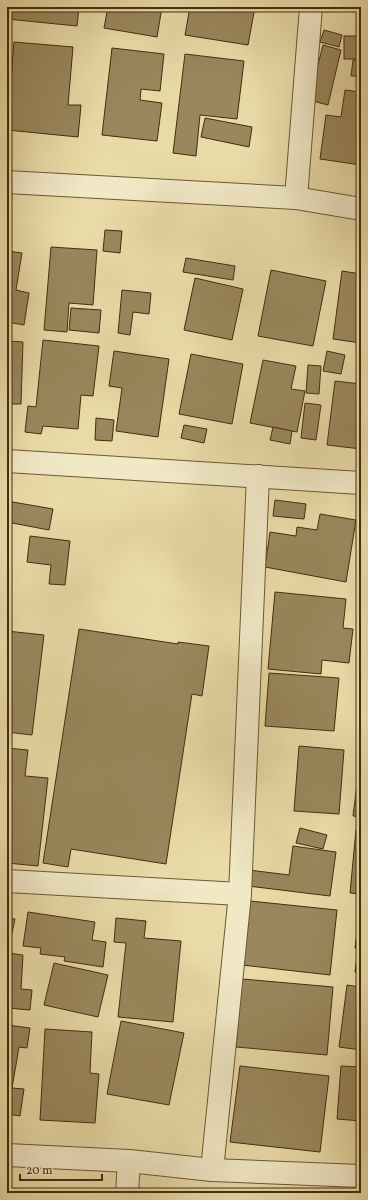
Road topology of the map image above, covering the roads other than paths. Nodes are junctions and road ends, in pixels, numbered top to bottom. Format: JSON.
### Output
{"nodes":[{"id":1,"x":311,"y":7,"type":"edge"},
{"id":2,"x":7,"y":182,"type":"edge"},
{"id":3,"x":296,"y":198,"type":"junction"},
{"id":4,"x":361,"y":209,"type":"edge"},
{"id":5,"x":7,"y":461,"type":"edge"},
{"id":6,"x":258,"y":476,"type":"junction"},
{"id":7,"x":361,"y":483,"type":"edge"},
{"id":8,"x":7,"y":881,"type":"edge"},
{"id":9,"x":240,"y":894,"type":"junction"},
{"id":10,"x":7,"y":1155,"type":"edge"},
{"id":11,"x":129,"y":1161,"type":"junction"},
{"id":12,"x":212,"y":1170,"type":"junction"},
{"id":13,"x":361,"y":1176,"type":"edge"},
{"id":14,"x":127,"y":1193,"type":"edge"}],
"edges":[{"from":1,"to":3,"type":"street"},
{"from":2,"to":3,"type":"street"},
{"from":3,"to":4,"type":"street"},
{"from":5,"to":6,"type":"street"},
{"from":6,"to":7,"type":"street"},
{"from":6,"to":9,"type":"street"},
{"from":8,"to":9,"type":"street"},
{"from":9,"to":12,"type":"street"},
{"from":10,"to":11,"type":"street"},
{"from":11,"to":12,"type":"street"},
{"from":11,"to":14,"type":"street"},
{"from":12,"to":13,"type":"street"}]}
